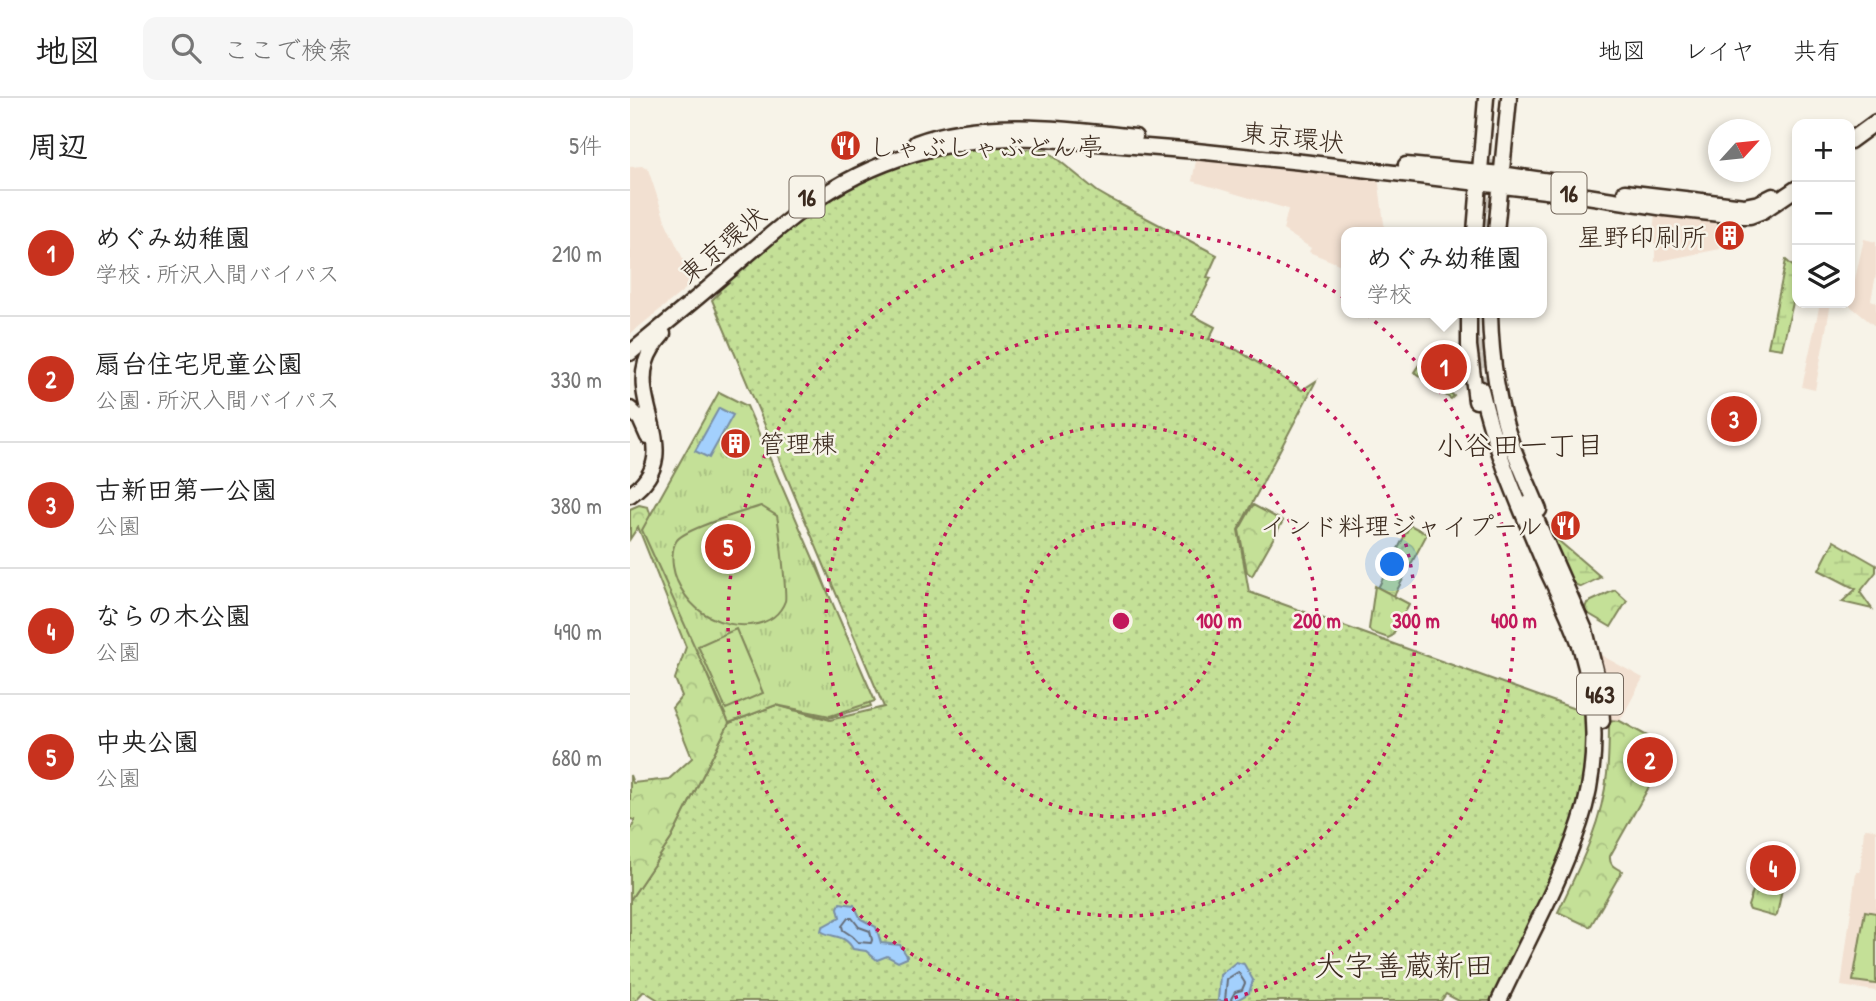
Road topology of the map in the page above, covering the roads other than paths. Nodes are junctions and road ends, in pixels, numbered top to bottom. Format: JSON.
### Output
{"nodes":[{"id":1,"x":1486,"y":98,"type":"edge"},
{"id":2,"x":1495,"y":98,"type":"edge"},
{"id":3,"x":1506,"y":98,"type":"edge"},
{"id":4,"x":1876,"y":122,"type":"edge"},
{"id":5,"x":1876,"y":131,"type":"edge"},
{"id":6,"x":1855,"y":137,"type":"edge"},
{"id":7,"x":1855,"y":146,"type":"edge"},
{"id":8,"x":1497,"y":170,"type":"junction"},
{"id":9,"x":1479,"y":178,"type":"junction"},
{"id":10,"x":1792,"y":182,"type":"edge"},
{"id":11,"x":1792,"y":191,"type":"edge"},
{"id":12,"x":1475,"y":227,"type":"edge"},
{"id":13,"x":1496,"y":227,"type":"edge"},
{"id":14,"x":684,"y":309,"type":"junction"},
{"id":15,"x":1469,"y":318,"type":"edge"},
{"id":16,"x":1479,"y":318,"type":"edge"},
{"id":17,"x":1483,"y":318,"type":"edge"},
{"id":18,"x":1490,"y":318,"type":"edge"},
{"id":19,"x":630,"y":342,"type":"edge"},
{"id":20,"x":630,"y":353,"type":"edge"},
{"id":21,"x":1485,"y":387,"type":"junction"},
{"id":22,"x":630,"y":409,"type":"edge"},
{"id":23,"x":630,"y":488,"type":"edge"},
{"id":24,"x":630,"y":495,"type":"edge"},
{"id":25,"x":1499,"y":1001,"type":"edge"},
{"id":26,"x":1510,"y":1001,"type":"edge"}],
"edges":[{"from":1,"to":9,"type":"highway"},
{"from":2,"to":8,"type":"highway"},
{"from":3,"to":8,"type":"highway"},
{"from":4,"to":6,"type":"highway"},
{"from":5,"to":7,"type":"highway"},
{"from":8,"to":9,"type":"highway","name":"東京環状","number":"16"},
{"from":8,"to":10,"type":"highway","name":"東京環状","number":"16"},
{"from":8,"to":11,"type":"highway","name":"東京環状","number":"16"},
{"from":8,"to":13,"type":"highway"},
{"from":9,"to":12,"type":"highway"},
{"from":9,"to":14,"type":"highway","name":"東京環状","number":"16"},
{"from":9,"to":19,"type":"highway","name":"東京環状","number":"16"},
{"from":14,"to":20,"type":"highway","name":"東京環状","number":"16"},
{"from":14,"to":24,"type":"highway"},
{"from":15,"to":21,"type":"highway","number":"463"},
{"from":16,"to":17,"type":"highway"},
{"from":18,"to":21,"type":"highway","number":"463"},
{"from":21,"to":25,"type":"highway","number":"463"},
{"from":21,"to":26,"type":"highway","number":"463"},
{"from":22,"to":23,"type":"highway"}]}
